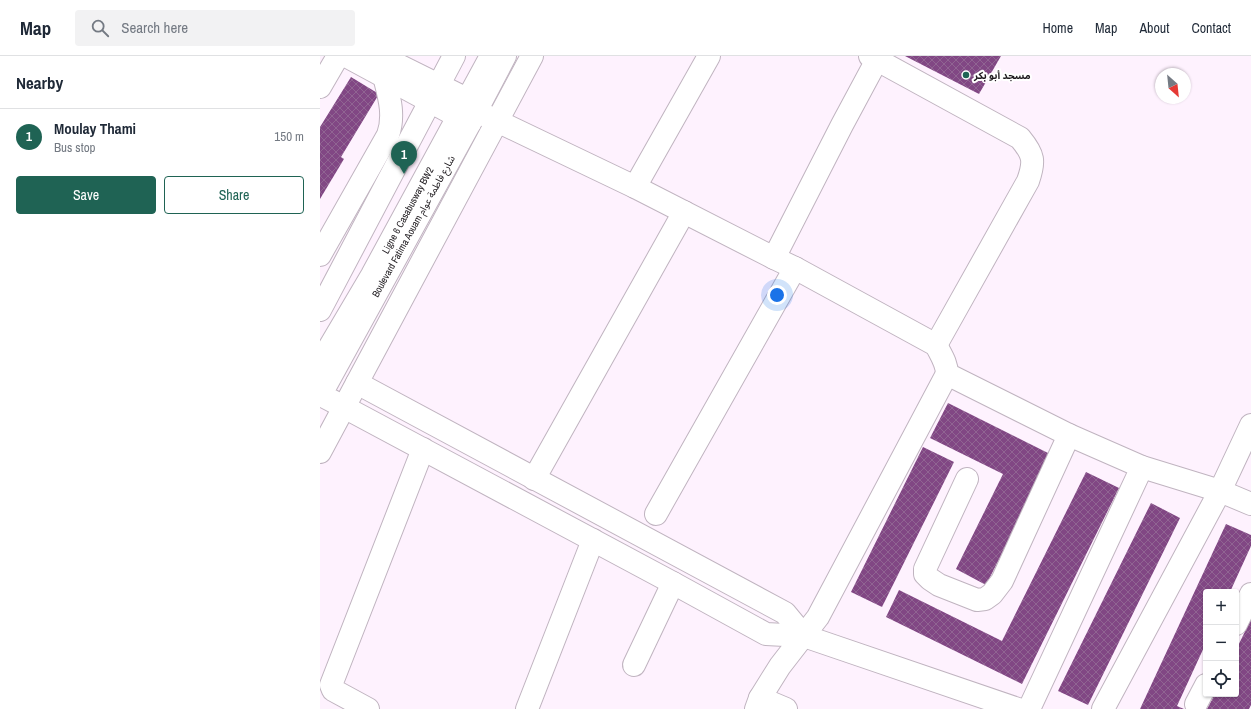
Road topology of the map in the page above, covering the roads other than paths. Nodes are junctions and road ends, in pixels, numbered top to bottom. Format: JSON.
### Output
{"nodes":[{"id":1,"x":338,"y":56,"type":"edge"},
{"id":2,"x":346,"y":56,"type":"edge"},
{"id":3,"x":416,"y":56,"type":"edge"},
{"id":4,"x":454,"y":56,"type":"edge"},
{"id":5,"x":482,"y":56,"type":"edge"},
{"id":6,"x":491,"y":56,"type":"edge"},
{"id":7,"x":505,"y":56,"type":"edge"},
{"id":8,"x":532,"y":56,"type":"edge"},
{"id":9,"x":709,"y":56,"type":"edge"},
{"id":10,"x":876,"y":57,"type":"edge"},
{"id":11,"x":386,"y":65,"type":"edge"},
{"id":12,"x":320,"y":87,"type":"edge"},
{"id":13,"x":434,"y":93,"type":"junction"},
{"id":14,"x":466,"y":109,"type":"junction"},
{"id":15,"x":497,"y":121,"type":"junction"},
{"id":16,"x":636,"y":187,"type":"junction"},
{"id":17,"x":684,"y":212,"type":"junction"},
{"id":18,"x":320,"y":255,"type":"edge"},
{"id":19,"x":774,"y":258,"type":"junction"},
{"id":20,"x":795,"y":268,"type":"junction"},
{"id":21,"x":320,"y":310,"type":"edge"},
{"id":22,"x":936,"y":345,"type":"junction"},
{"id":23,"x":320,"y":348,"type":"edge"},
{"id":24,"x":320,"y":363,"type":"edge"},
{"id":25,"x":947,"y":374,"type":"junction"},
{"id":26,"x":357,"y":383,"type":"junction"},
{"id":27,"x":320,"y":395,"type":"edge"},
{"id":28,"x":344,"y":407,"type":"junction"},
{"id":29,"x":1251,"y":425,"type":"edge"},
{"id":30,"x":1069,"y":435,"type":"junction"},
{"id":31,"x":423,"y":449,"type":"junction"},
{"id":32,"x":320,"y":452,"type":"edge"},
{"id":33,"x":1142,"y":467,"type":"junction"},
{"id":34,"x":534,"y":479,"type":"junction"},
{"id":35,"x":967,"y":479,"type":"dead end"},
{"id":36,"x":1220,"y":491,"type":"junction"},
{"id":37,"x":1251,"y":504,"type":"edge"},
{"id":38,"x":656,"y":514,"type":"dead end"},
{"id":39,"x":593,"y":540,"type":"junction"},
{"id":40,"x":673,"y":582,"type":"junction"},
{"id":41,"x":1251,"y":594,"type":"edge"},
{"id":42,"x":1239,"y":618,"type":"edge"},
{"id":43,"x":804,"y":636,"type":"junction"},
{"id":44,"x":634,"y":665,"type":"dead end"},
{"id":45,"x":1203,"y":691,"type":"edge"},
{"id":46,"x":971,"y":701,"type":"edge"},
{"id":47,"x":758,"y":703,"type":"edge"},
{"id":48,"x":1196,"y":704,"type":"dead end"},
{"id":49,"x":368,"y":709,"type":"edge"},
{"id":50,"x":527,"y":709,"type":"edge"},
{"id":51,"x":786,"y":709,"type":"edge"},
{"id":52,"x":1018,"y":709,"type":"edge"},
{"id":53,"x":1029,"y":709,"type":"edge"},
{"id":54,"x":1103,"y":709,"type":"edge"}],
"edges":[{"from":1,"to":12,"type":"street"},
{"from":2,"to":11,"type":"street"},
{"from":3,"to":11,"type":"street"},
{"from":4,"to":13,"type":"street"},
{"from":5,"to":14,"type":"street","name":"Ligne 6 Casabusway BW2"},
{"from":6,"to":14,"type":"street","name":"Ligne 6 Casabusway BW2"},
{"from":7,"to":14,"type":"street","name":"Boulevard Fatima Aouam شارع فاطمة عوام"},
{"from":8,"to":15,"type":"street"},
{"from":9,"to":16,"type":"street"},
{"from":10,"to":19,"type":"street"},
{"from":10,"to":22,"type":"street"},
{"from":11,"to":13,"type":"street"},
{"from":11,"to":18,"type":"street"},
{"from":13,"to":14,"type":"street"},
{"from":13,"to":21,"type":"street"},
{"from":14,"to":15,"type":"street"},
{"from":14,"to":23,"type":"street","name":"Ligne 6 Casabusway BW2"},
{"from":14,"to":24,"type":"street","name":"Ligne 6 Casabusway BW2"},
{"from":14,"to":27,"type":"street","name":"Boulevard Fatima Aouam شارع فاطمة عوام"},
{"from":15,"to":16,"type":"street"},
{"from":15,"to":26,"type":"street"},
{"from":16,"to":17,"type":"street"},
{"from":17,"to":19,"type":"street"},
{"from":17,"to":34,"type":"street"},
{"from":19,"to":20,"type":"street"},
{"from":20,"to":22,"type":"street"},
{"from":20,"to":38,"type":"street"},
{"from":22,"to":25,"type":"street"},
{"from":25,"to":30,"type":"street"},
{"from":25,"to":43,"type":"street"},
{"from":26,"to":28,"type":"street"},
{"from":26,"to":34,"type":"street"},
{"from":27,"to":28,"type":"street"},
{"from":28,"to":31,"type":"street"},
{"from":28,"to":32,"type":"street"},
{"from":29,"to":36,"type":"street"},
{"from":30,"to":33,"type":"street"},
{"from":30,"to":35,"type":"street"},
{"from":31,"to":39,"type":"street"},
{"from":31,"to":49,"type":"street"},
{"from":33,"to":36,"type":"street"},
{"from":33,"to":53,"type":"street"},
{"from":34,"to":43,"type":"street"},
{"from":36,"to":37,"type":"street"},
{"from":36,"to":54,"type":"street"},
{"from":39,"to":40,"type":"street"},
{"from":39,"to":50,"type":"street"},
{"from":40,"to":43,"type":"street"},
{"from":40,"to":44,"type":"street"},
{"from":41,"to":42,"type":"street"},
{"from":43,"to":46,"type":"street"},
{"from":43,"to":47,"type":"street"},
{"from":45,"to":48,"type":"street"},
{"from":46,"to":52,"type":"street"},
{"from":47,"to":51,"type":"street"}]}
